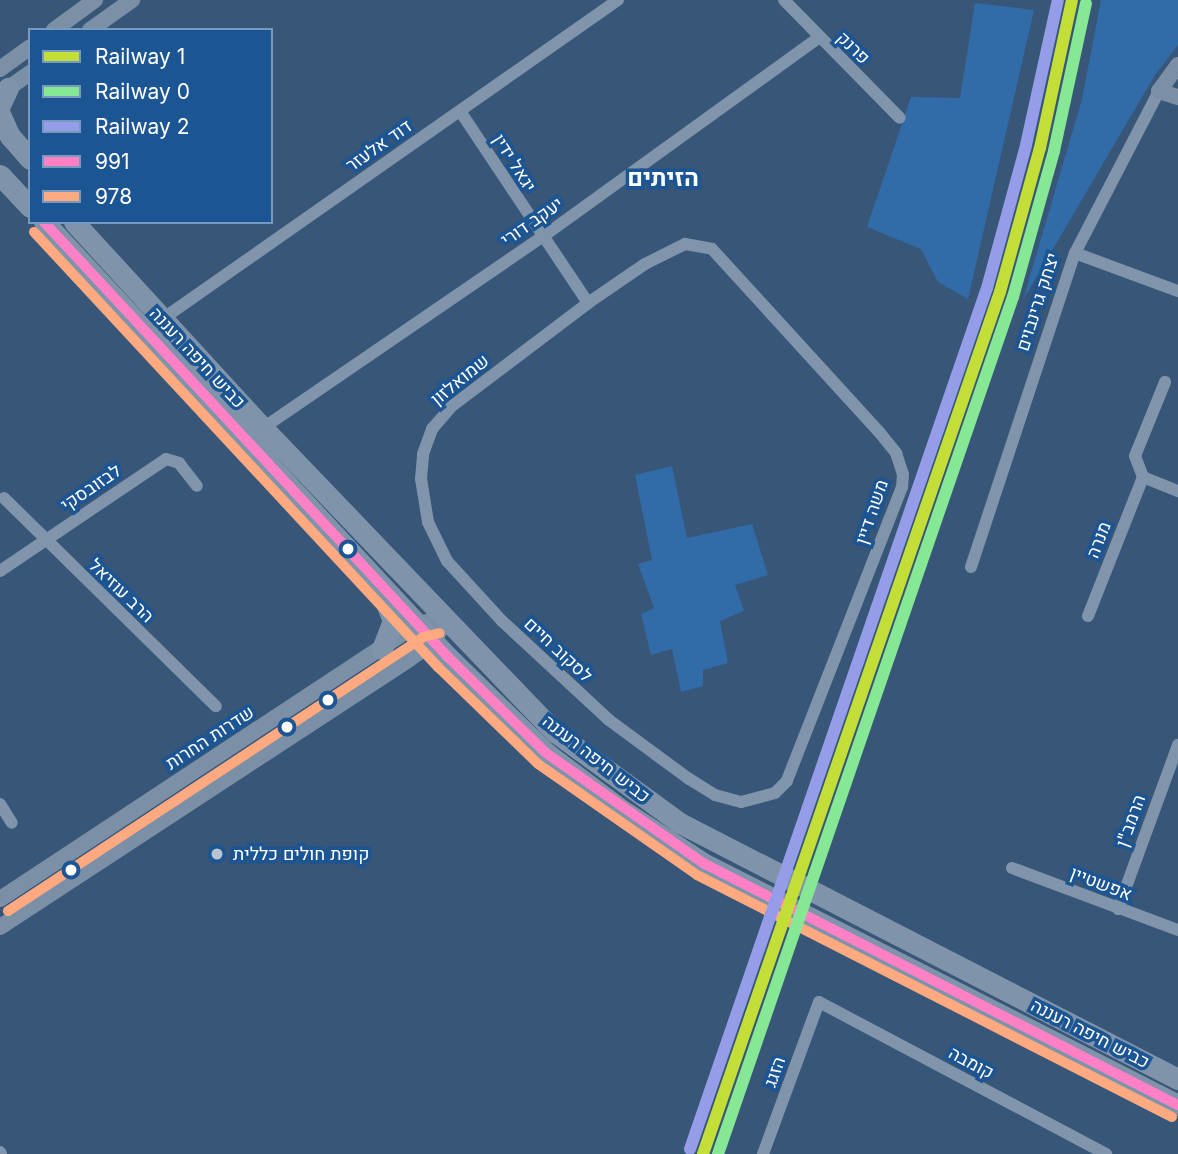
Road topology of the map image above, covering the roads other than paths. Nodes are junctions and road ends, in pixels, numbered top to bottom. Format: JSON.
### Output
{"nodes":[{"id":1,"x":95,"y":0,"type":"edge"},
{"id":2,"x":132,"y":0,"type":"edge"},
{"id":3,"x":618,"y":0,"type":"edge"},
{"id":4,"x":784,"y":0,"type":"edge"},
{"id":5,"x":57,"y":28,"type":"edge"},
{"id":6,"x":93,"y":28,"type":"edge"},
{"id":7,"x":818,"y":38,"type":"junction"},
{"id":8,"x":28,"y":50,"type":"edge"},
{"id":9,"x":1178,"y":65,"type":"edge"},
{"id":10,"x":28,"y":73,"type":"edge"},
{"id":11,"x":2,"y":89,"type":"edge"},
{"id":12,"x":1159,"y":91,"type":"junction"},
{"id":13,"x":1178,"y":97,"type":"edge"},
{"id":14,"x":460,"y":111,"type":"junction"},
{"id":15,"x":0,"y":114,"type":"edge"},
{"id":16,"x":900,"y":118,"type":"dead end"},
{"id":17,"x":0,"y":142,"type":"edge"},
{"id":18,"x":28,"y":157,"type":"edge"},
{"id":19,"x":28,"y":172,"type":"edge"},
{"id":20,"x":0,"y":175,"type":"edge"},
{"id":21,"x":28,"y":205,"type":"edge"},
{"id":22,"x":46,"y":224,"type":"edge"},
{"id":23,"x":76,"y":224,"type":"edge"},
{"id":24,"x":541,"y":238,"type":"junction"},
{"id":25,"x":1075,"y":253,"type":"junction"},
{"id":26,"x":1178,"y":291,"type":"edge"},
{"id":27,"x":588,"y":303,"type":"junction"},
{"id":28,"x":161,"y":320,"type":"junction"},
{"id":29,"x":1165,"y":382,"type":"dead end"},
{"id":30,"x":263,"y":428,"type":"junction"},
{"id":31,"x":1143,"y":477,"type":"junction"},
{"id":32,"x":197,"y":486,"type":"dead end"},
{"id":33,"x":1178,"y":491,"type":"edge"},
{"id":34,"x":4,"y":498,"type":"dead end"},
{"id":35,"x":428,"y":522,"type":"joint"},
{"id":36,"x":44,"y":541,"type":"junction"},
{"id":37,"x":971,"y":567,"type":"dead end"},
{"id":38,"x":0,"y":571,"type":"edge"},
{"id":39,"x":375,"y":581,"type":"junction"},
{"id":40,"x":1088,"y":616,"type":"dead end"},
{"id":41,"x":445,"y":618,"type":"junction"},
{"id":42,"x":417,"y":624,"type":"junction"},
{"id":43,"x":434,"y":642,"type":"junction"},
{"id":44,"x":382,"y":649,"type":"junction"},
{"id":45,"x":216,"y":706,"type":"dead end"},
{"id":46,"x":1178,"y":746,"type":"edge"},
{"id":47,"x":689,"y":779,"type":"joint"},
{"id":48,"x":0,"y":804,"type":"edge"},
{"id":49,"x":12,"y":823,"type":"dead end"},
{"id":50,"x":1012,"y":868,"type":"dead end"},
{"id":51,"x":0,"y":899,"type":"edge"},
{"id":52,"x":1118,"y":909,"type":"junction"},
{"id":53,"x":0,"y":927,"type":"edge"},
{"id":54,"x":1178,"y":930,"type":"edge"},
{"id":55,"x":819,"y":1002,"type":"joint"},
{"id":56,"x":1178,"y":1079,"type":"edge"},
{"id":57,"x":1178,"y":1105,"type":"edge"},
{"id":58,"x":763,"y":1154,"type":"edge"},
{"id":59,"x":1106,"y":1154,"type":"edge"}],
"edges":[{"from":1,"to":5,"type":"main road"},
{"from":2,"to":6,"type":"main road"},
{"from":3,"to":14,"type":"street","name":"דוד אלעזר"},
{"from":4,"to":7,"type":"street","name":"פרנק"},
{"from":7,"to":16,"type":"street","name":"פרנק"},
{"from":7,"to":24,"type":"street","name":"יעקב דורי"},
{"from":8,"to":11,"type":"main road"},
{"from":9,"to":12,"type":"main road","name":"יצחק גרינבוים"},
{"from":10,"to":11,"type":"main road"},
{"from":12,"to":13,"type":"main road"},
{"from":12,"to":25,"type":"street","name":"יצחק גרינבוים"},
{"from":14,"to":24,"type":"street","name":"יגאל ידין"},
{"from":14,"to":28,"type":"street","name":"דוד אלעזר"},
{"from":15,"to":18,"type":"highway"},
{"from":17,"to":19,"type":"highway"},
{"from":20,"to":21,"type":"highway"},
{"from":22,"to":39,"type":"highway","name":"כביש חיפה רעננה"},
{"from":23,"to":28,"type":"highway","name":"כביש חיפה רעננה"},
{"from":24,"to":27,"type":"street","name":"יגאל ידין"},
{"from":24,"to":30,"type":"street","name":"יעקב דורי"},
{"from":25,"to":26,"type":"street"},
{"from":25,"to":37,"type":"street","name":"יצחק גרינבוים"},
{"from":27,"to":35,"type":"street","name":"שמואלזון"},
{"from":27,"to":47,"type":"street","name":"משה דיין"},
{"from":28,"to":30,"type":"highway","name":"כביש חיפה רעננה"},
{"from":29,"to":31,"type":"street","name":"מנרה"},
{"from":30,"to":41,"type":"highway","name":"כביש חיפה רעננה"},
{"from":31,"to":33,"type":"street"},
{"from":31,"to":40,"type":"street","name":"מנרה"},
{"from":32,"to":36,"type":"street","name":"לבזובסקי"},
{"from":34,"to":36,"type":"street","name":"הרב עוזיאל"},
{"from":35,"to":47,"type":"street","name":"לסקוב חיים"},
{"from":36,"to":38,"type":"street","name":"לבזובסקי"},
{"from":36,"to":45,"type":"street","name":"הרב עוזיאל"},
{"from":39,"to":42,"type":"highway","name":"כביש חיפה רעננה"},
{"from":39,"to":44,"type":"highway"},
{"from":41,"to":42,"type":"main road","name":"שדרות החרות"},
{"from":41,"to":43,"type":"main road"},
{"from":41,"to":56,"type":"highway","name":"כביש חיפה רעננה"},
{"from":42,"to":43,"type":"highway","name":"כביש חיפה רעננה"},
{"from":42,"to":44,"type":"main road","name":"שדרות החרות"},
{"from":43,"to":53,"type":"main road"},
{"from":43,"to":57,"type":"highway","name":"כביש חיפה רעננה"},
{"from":44,"to":51,"type":"main road","name":"שדרות החרות"},
{"from":46,"to":52,"type":"street","name":"הרמב\"ן"},
{"from":48,"to":49,"type":"street"},
{"from":50,"to":52,"type":"street","name":"אפשטיין"},
{"from":52,"to":54,"type":"street","name":"אפשטיין"},
{"from":55,"to":58,"type":"street","name":"הזגג"},
{"from":55,"to":59,"type":"street","name":"קומבה"}]}
